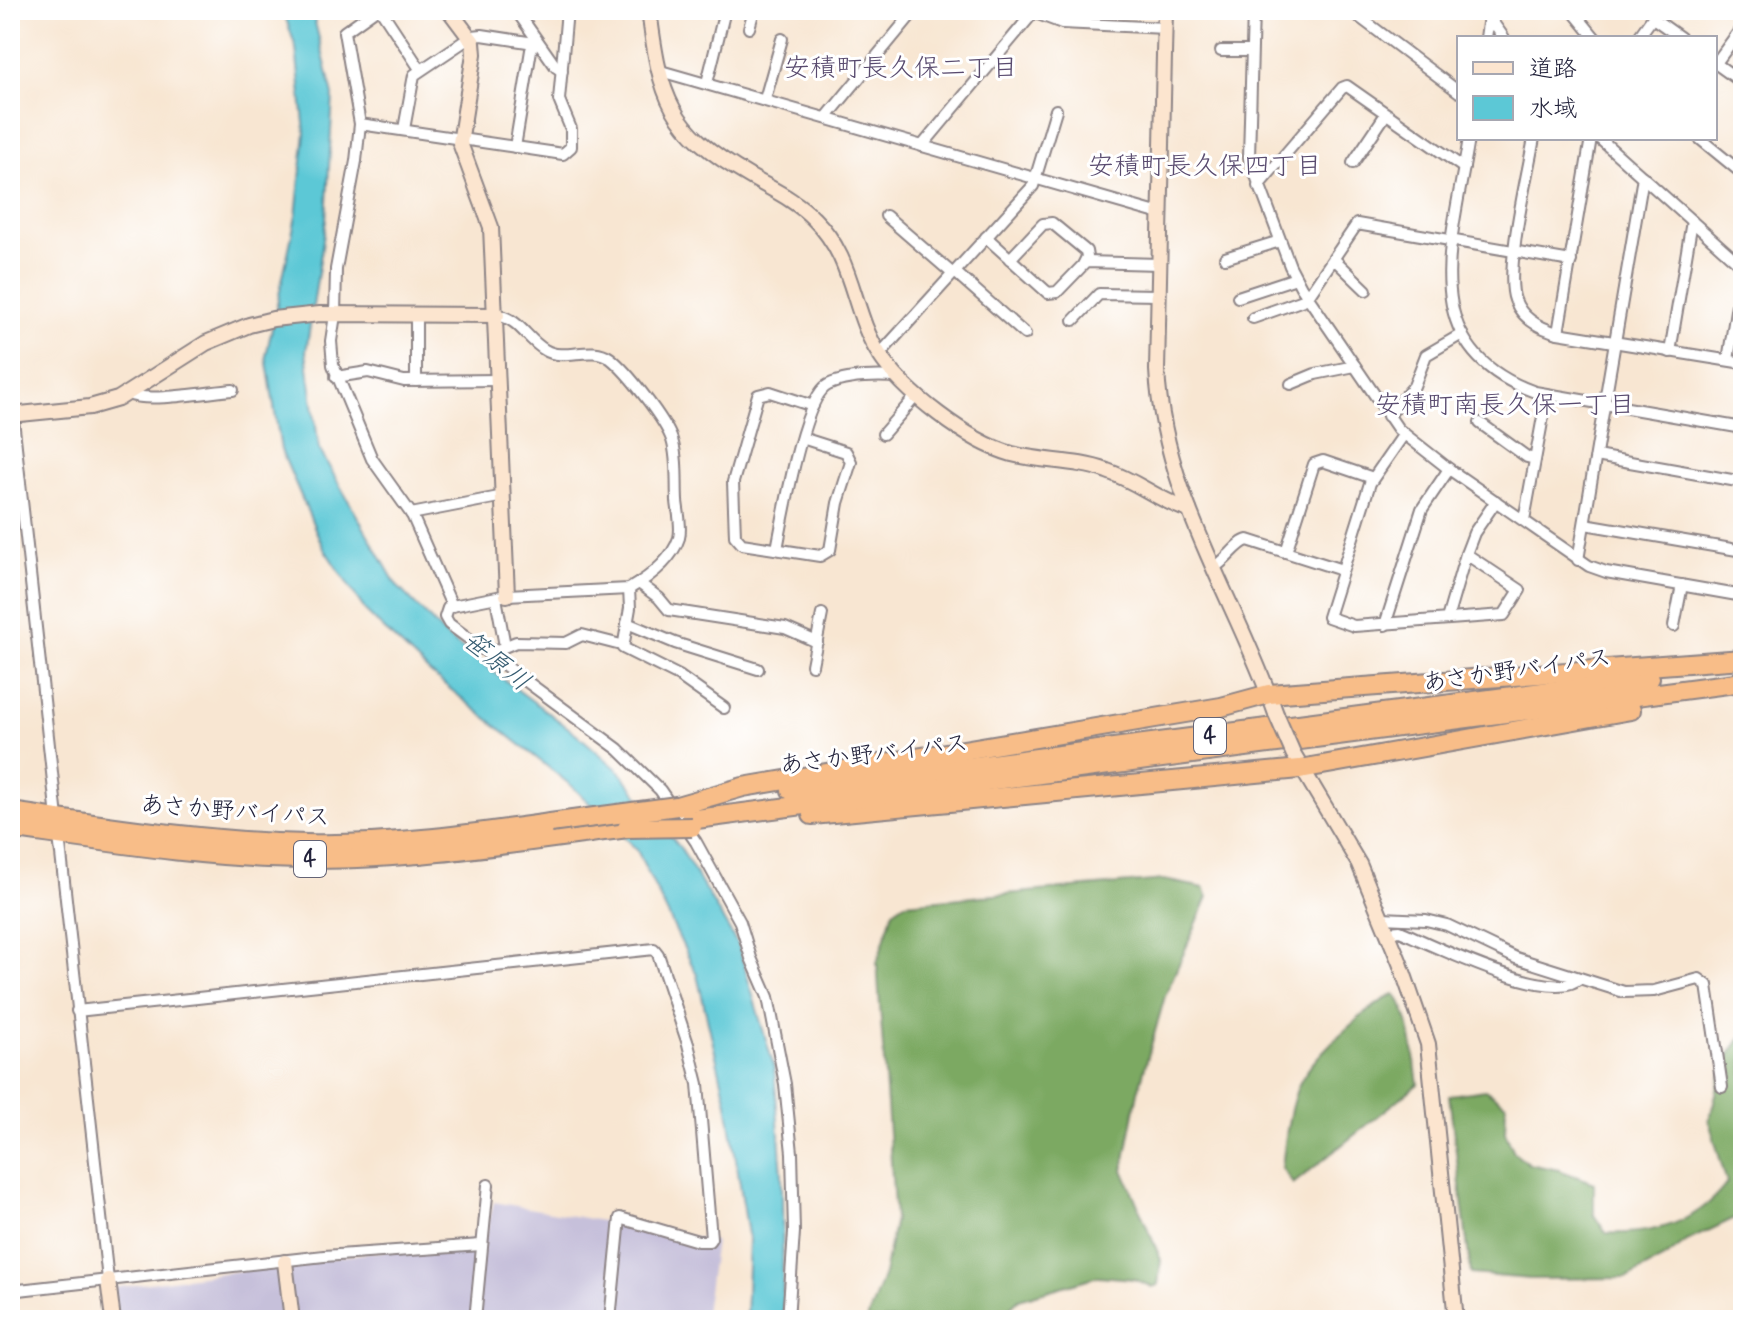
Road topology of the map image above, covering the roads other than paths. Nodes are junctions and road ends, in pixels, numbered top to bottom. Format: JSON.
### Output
{"nodes":[{"id":1,"x":378,"y":10,"type":"edge"},
{"id":2,"x":449,"y":10,"type":"edge"},
{"id":3,"x":516,"y":10,"type":"edge"},
{"id":4,"x":567,"y":10,"type":"edge"},
{"id":5,"x":649,"y":10,"type":"edge"},
{"id":6,"x":725,"y":10,"type":"edge"},
{"id":7,"x":754,"y":10,"type":"edge"},
{"id":8,"x":915,"y":10,"type":"edge"},
{"id":9,"x":1165,"y":10,"type":"edge"},
{"id":10,"x":1253,"y":10,"type":"edge"},
{"id":11,"x":1350,"y":10,"type":"edge"},
{"id":12,"x":1572,"y":10,"type":"edge"},
{"id":13,"x":1031,"y":11,"type":"edge"},
{"id":14,"x":1486,"y":12,"type":"edge"},
{"id":15,"x":1656,"y":14,"type":"edge"},
{"id":16,"x":1743,"y":26,"type":"edge"},
{"id":17,"x":749,"y":28,"type":"dead end"},
{"id":18,"x":1165,"y":28,"type":"junction"},
{"id":19,"x":1486,"y":36,"type":"edge"},
{"id":20,"x":1503,"y":36,"type":"edge"},
{"id":21,"x":1593,"y":36,"type":"edge"},
{"id":22,"x":1640,"y":36,"type":"edge"},
{"id":23,"x":1679,"y":36,"type":"edge"},
{"id":24,"x":468,"y":37,"type":"junction"},
{"id":25,"x":782,"y":39,"type":"dead end"},
{"id":26,"x":535,"y":42,"type":"junction"},
{"id":27,"x":1221,"y":51,"type":"dead end"},
{"id":28,"x":1251,"y":51,"type":"junction"},
{"id":29,"x":1717,"y":60,"type":"edge"},
{"id":30,"x":1717,"y":64,"type":"edge"},
{"id":31,"x":420,"y":69,"type":"junction"},
{"id":32,"x":657,"y":70,"type":"junction"},
{"id":33,"x":562,"y":71,"type":"junction"},
{"id":34,"x":707,"y":83,"type":"junction"},
{"id":35,"x":1743,"y":83,"type":"edge"},
{"id":36,"x":1457,"y":90,"type":"edge"},
{"id":37,"x":765,"y":99,"type":"junction"},
{"id":38,"x":1056,"y":110,"type":"dead end"},
{"id":39,"x":1386,"y":114,"type":"junction"},
{"id":40,"x":826,"y":118,"type":"junction"},
{"id":41,"x":360,"y":124,"type":"junction"},
{"id":42,"x":404,"y":129,"type":"junction"},
{"id":43,"x":460,"y":139,"type":"junction"},
{"id":44,"x":1469,"y":140,"type":"edge"},
{"id":45,"x":1534,"y":140,"type":"edge"},
{"id":46,"x":1591,"y":140,"type":"edge"},
{"id":47,"x":1601,"y":140,"type":"edge"},
{"id":48,"x":1702,"y":140,"type":"edge"},
{"id":49,"x":922,"y":146,"type":"junction"},
{"id":50,"x":515,"y":147,"type":"junction"},
{"id":51,"x":1353,"y":163,"type":"dead end"},
{"id":52,"x":1464,"y":168,"type":"junction"},
{"id":53,"x":1741,"y":169,"type":"edge"},
{"id":54,"x":1037,"y":177,"type":"junction"},
{"id":55,"x":1643,"y":177,"type":"junction"},
{"id":56,"x":1258,"y":186,"type":"junction"},
{"id":57,"x":1160,"y":214,"type":"junction"},
{"id":58,"x":886,"y":216,"type":"dead end"},
{"id":59,"x":1692,"y":221,"type":"junction"},
{"id":60,"x":986,"y":237,"type":"junction"},
{"id":61,"x":1453,"y":240,"type":"junction"},
{"id":62,"x":1280,"y":241,"type":"junction"},
{"id":63,"x":1514,"y":252,"type":"junction"},
{"id":64,"x":1225,"y":258,"type":"dead end"},
{"id":65,"x":1010,"y":259,"type":"junction"},
{"id":66,"x":1334,"y":259,"type":"junction"},
{"id":67,"x":1571,"y":261,"type":"junction"},
{"id":68,"x":1084,"y":263,"type":"junction"},
{"id":69,"x":1159,"y":264,"type":"junction"},
{"id":70,"x":1743,"y":267,"type":"edge"},
{"id":71,"x":954,"y":273,"type":"junction"},
{"id":72,"x":1296,"y":278,"type":"junction"},
{"id":73,"x":1366,"y":290,"type":"dead end"},
{"id":74,"x":1158,"y":295,"type":"junction"},
{"id":75,"x":1238,"y":297,"type":"dead end"},
{"id":76,"x":1308,"y":297,"type":"junction"},
{"id":77,"x":335,"y":315,"type":"junction"},
{"id":78,"x":416,"y":315,"type":"junction"},
{"id":79,"x":497,"y":315,"type":"junction"},
{"id":80,"x":1253,"y":318,"type":"dead end"},
{"id":81,"x":1074,"y":320,"type":"dead end"},
{"id":82,"x":1558,"y":333,"type":"junction"},
{"id":83,"x":1025,"y":334,"type":"dead end"},
{"id":84,"x":1462,"y":334,"type":"junction"},
{"id":85,"x":1615,"y":342,"type":"junction"},
{"id":86,"x":1670,"y":352,"type":"junction"},
{"id":87,"x":879,"y":355,"type":"junction"},
{"id":88,"x":1728,"y":360,"type":"junction"},
{"id":89,"x":1743,"y":363,"type":"edge"},
{"id":90,"x":1355,"y":366,"type":"junction"},
{"id":91,"x":336,"y":377,"type":"junction"},
{"id":92,"x":896,"y":377,"type":"junction"},
{"id":93,"x":499,"y":380,"type":"junction"},
{"id":94,"x":416,"y":381,"type":"junction"},
{"id":95,"x":1291,"y":384,"type":"dead end"},
{"id":96,"x":233,"y":390,"type":"dead end"},
{"id":97,"x":10,"y":392,"type":"edge"},
{"id":98,"x":128,"y":394,"type":"junction"},
{"id":99,"x":1547,"y":395,"type":"junction"},
{"id":100,"x":916,"y":396,"type":"junction"},
{"id":101,"x":1604,"y":405,"type":"junction"},
{"id":102,"x":813,"y":406,"type":"junction"},
{"id":103,"x":11,"y":415,"type":"edge"},
{"id":104,"x":1388,"y":416,"type":"junction"},
{"id":105,"x":1480,"y":423,"type":"dead end"},
{"id":106,"x":1743,"y":428,"type":"edge"},
{"id":107,"x":883,"y":434,"type":"dead end"},
{"id":108,"x":1404,"y":434,"type":"junction"},
{"id":109,"x":802,"y":438,"type":"junction"},
{"id":110,"x":1596,"y":456,"type":"junction"},
{"id":111,"x":1535,"y":459,"type":"junction"},
{"id":112,"x":1449,"y":469,"type":"junction"},
{"id":113,"x":1373,"y":478,"type":"junction"},
{"id":114,"x":1743,"y":482,"type":"edge"},
{"id":115,"x":504,"y":496,"type":"junction"},
{"id":116,"x":1496,"y":501,"type":"junction"},
{"id":117,"x":1189,"y":510,"type":"junction"},
{"id":118,"x":411,"y":514,"type":"junction"},
{"id":119,"x":1524,"y":520,"type":"junction"},
{"id":120,"x":1585,"y":524,"type":"junction"},
{"id":121,"x":777,"y":549,"type":"junction"},
{"id":122,"x":1743,"y":551,"type":"edge"},
{"id":123,"x":1286,"y":552,"type":"junction"},
{"id":124,"x":1466,"y":554,"type":"junction"},
{"id":125,"x":1578,"y":560,"type":"junction"},
{"id":126,"x":1213,"y":568,"type":"junction"},
{"id":127,"x":1342,"y":570,"type":"junction"},
{"id":128,"x":639,"y":583,"type":"junction"},
{"id":129,"x":1682,"y":585,"type":"junction"},
{"id":130,"x":629,"y":589,"type":"junction"},
{"id":131,"x":502,"y":596,"type":"junction"},
{"id":132,"x":1743,"y":596,"type":"edge"},
{"id":133,"x":452,"y":606,"type":"junction"},
{"id":134,"x":822,"y":614,"type":"dead end"},
{"id":135,"x":1447,"y":619,"type":"junction"},
{"id":136,"x":627,"y":623,"type":"junction"},
{"id":137,"x":1385,"y":625,"type":"junction"},
{"id":138,"x":1674,"y":626,"type":"dead end"},
{"id":139,"x":817,"y":642,"type":"junction"},
{"id":140,"x":621,"y":645,"type":"junction"},
{"id":141,"x":505,"y":646,"type":"junction"},
{"id":142,"x":490,"y":653,"type":"junction"},
{"id":143,"x":1743,"y":659,"type":"edge"},
{"id":144,"x":812,"y":665,"type":"dead end"},
{"id":145,"x":1743,"y":665,"type":"edge"},
{"id":146,"x":758,"y":669,"type":"dead end"},
{"id":147,"x":1743,"y":683,"type":"edge"},
{"id":148,"x":1269,"y":694,"type":"junction"},
{"id":149,"x":724,"y":708,"type":"dead end"},
{"id":150,"x":1297,"y":761,"type":"junction"},
{"id":151,"x":10,"y":812,"type":"edge"},
{"id":152,"x":686,"y":818,"type":"junction"},
{"id":153,"x":59,"y":827,"type":"junction"},
{"id":154,"x":10,"y":828,"type":"edge"},
{"id":155,"x":556,"y":830,"type":"junction"},
{"id":156,"x":1385,"y":925,"type":"junction"},
{"id":157,"x":1579,"y":978,"type":"junction"},
{"id":158,"x":77,"y":1011,"type":"junction"},
{"id":159,"x":1722,"y":1087,"type":"dead end"},
{"id":160,"x":488,"y":1185,"type":"dead end"},
{"id":161,"x":481,"y":1245,"type":"junction"},
{"id":162,"x":285,"y":1262,"type":"junction"},
{"id":163,"x":108,"y":1280,"type":"junction"},
{"id":164,"x":10,"y":1291,"type":"edge"},
{"id":165,"x":113,"y":1320,"type":"edge"},
{"id":166,"x":292,"y":1320,"type":"edge"},
{"id":167,"x":475,"y":1320,"type":"edge"},
{"id":168,"x":610,"y":1320,"type":"edge"},
{"id":169,"x":788,"y":1320,"type":"edge"},
{"id":170,"x":1456,"y":1320,"type":"edge"}],
"edges":[{"from":1,"to":31,"type":"street"},
{"from":1,"to":41,"type":"street"},
{"from":2,"to":24,"type":"street"},
{"from":3,"to":26,"type":"street"},
{"from":4,"to":33,"type":"street"},
{"from":5,"to":32,"type":"street"},
{"from":6,"to":34,"type":"street"},
{"from":7,"to":17,"type":"street"},
{"from":8,"to":40,"type":"street"},
{"from":9,"to":18,"type":"street"},
{"from":10,"to":28,"type":"street"},
{"from":11,"to":36,"type":"street"},
{"from":12,"to":21,"type":"street"},
{"from":13,"to":18,"type":"street"},
{"from":13,"to":49,"type":"street"},
{"from":14,"to":19,"type":"street"},
{"from":14,"to":20,"type":"street"},
{"from":15,"to":22,"type":"street"},
{"from":15,"to":23,"type":"street"},
{"from":16,"to":29,"type":"street"},
{"from":18,"to":57,"type":"street"},
{"from":24,"to":26,"type":"street"},
{"from":24,"to":31,"type":"street"},
{"from":24,"to":43,"type":"street"},
{"from":25,"to":37,"type":"street"},
{"from":26,"to":33,"type":"street"},
{"from":26,"to":50,"type":"street"},
{"from":27,"to":28,"type":"street"},
{"from":28,"to":56,"type":"street"},
{"from":30,"to":35,"type":"street"},
{"from":31,"to":42,"type":"street"},
{"from":32,"to":34,"type":"street"},
{"from":32,"to":87,"type":"street"},
{"from":33,"to":50,"type":"street"},
{"from":34,"to":37,"type":"street"},
{"from":37,"to":40,"type":"street"},
{"from":38,"to":54,"type":"street"},
{"from":39,"to":51,"type":"street"},
{"from":39,"to":52,"type":"street"},
{"from":39,"to":56,"type":"street"},
{"from":40,"to":49,"type":"street"},
{"from":41,"to":42,"type":"street"},
{"from":41,"to":77,"type":"street"},
{"from":42,"to":43,"type":"street"},
{"from":43,"to":50,"type":"street"},
{"from":43,"to":79,"type":"street"},
{"from":44,"to":52,"type":"street"},
{"from":45,"to":63,"type":"street"},
{"from":46,"to":67,"type":"street"},
{"from":47,"to":55,"type":"street"},
{"from":48,"to":53,"type":"street"},
{"from":49,"to":54,"type":"street"},
{"from":52,"to":61,"type":"street"},
{"from":54,"to":57,"type":"street"},
{"from":54,"to":60,"type":"street"},
{"from":55,"to":59,"type":"street"},
{"from":55,"to":85,"type":"street"},
{"from":56,"to":62,"type":"street"},
{"from":57,"to":69,"type":"street"},
{"from":58,"to":71,"type":"street"},
{"from":59,"to":70,"type":"street"},
{"from":59,"to":86,"type":"street"},
{"from":60,"to":65,"type":"street"},
{"from":60,"to":71,"type":"street"},
{"from":61,"to":63,"type":"street"},
{"from":61,"to":66,"type":"street"},
{"from":61,"to":84,"type":"street"},
{"from":62,"to":64,"type":"street"},
{"from":62,"to":72,"type":"street"},
{"from":63,"to":67,"type":"street"},
{"from":63,"to":82,"type":"street"},
{"from":65,"to":68,"type":"street"},
{"from":65,"to":68,"type":"street"},
{"from":66,"to":73,"type":"street"},
{"from":66,"to":76,"type":"street"},
{"from":67,"to":82,"type":"street"},
{"from":68,"to":69,"type":"street"},
{"from":69,"to":74,"type":"street"},
{"from":70,"to":88,"type":"street"},
{"from":71,"to":83,"type":"street"},
{"from":71,"to":87,"type":"street"},
{"from":72,"to":75,"type":"street"},
{"from":72,"to":76,"type":"street"},
{"from":74,"to":81,"type":"street"},
{"from":74,"to":117,"type":"street"},
{"from":76,"to":80,"type":"street"},
{"from":76,"to":90,"type":"street"},
{"from":77,"to":78,"type":"street"},
{"from":77,"to":91,"type":"street"},
{"from":77,"to":98,"type":"street"},
{"from":78,"to":79,"type":"street"},
{"from":78,"to":94,"type":"street"},
{"from":79,"to":93,"type":"street"},
{"from":79,"to":128,"type":"street"},
{"from":82,"to":85,"type":"street"},
{"from":84,"to":99,"type":"street"},
{"from":84,"to":104,"type":"street"},
{"from":85,"to":86,"type":"street"},
{"from":85,"to":101,"type":"street"},
{"from":86,"to":88,"type":"street"},
{"from":87,"to":92,"type":"street"},
{"from":88,"to":89,"type":"street"},
{"from":90,"to":95,"type":"street"},
{"from":90,"to":104,"type":"street"},
{"from":91,"to":94,"type":"street"},
{"from":91,"to":118,"type":"street"},
{"from":92,"to":100,"type":"street"},
{"from":92,"to":102,"type":"street"},
{"from":93,"to":94,"type":"street"},
{"from":93,"to":115,"type":"street"},
{"from":96,"to":98,"type":"street"},
{"from":97,"to":103,"type":"street"},
{"from":98,"to":103,"type":"street"},
{"from":99,"to":101,"type":"street"},
{"from":99,"to":111,"type":"street"},
{"from":100,"to":107,"type":"street"},
{"from":100,"to":117,"type":"street"},
{"from":101,"to":106,"type":"street"},
{"from":101,"to":110,"type":"street"},
{"from":102,"to":109,"type":"street"},
{"from":102,"to":121,"type":"street"},
{"from":103,"to":153,"type":"street"},
{"from":104,"to":108,"type":"street"},
{"from":105,"to":111,"type":"street"},
{"from":108,"to":112,"type":"street"},
{"from":108,"to":113,"type":"street"},
{"from":109,"to":121,"type":"street"},
{"from":109,"to":121,"type":"street"},
{"from":110,"to":114,"type":"street"},
{"from":110,"to":120,"type":"street"},
{"from":111,"to":119,"type":"street"},
{"from":112,"to":116,"type":"street"},
{"from":112,"to":137,"type":"street"},
{"from":113,"to":123,"type":"street"},
{"from":113,"to":127,"type":"street"},
{"from":115,"to":118,"type":"street"},
{"from":115,"to":131,"type":"street"},
{"from":116,"to":119,"type":"street"},
{"from":116,"to":124,"type":"street"},
{"from":117,"to":126,"type":"street"},
{"from":118,"to":133,"type":"street"},
{"from":119,"to":125,"type":"street"},
{"from":120,"to":122,"type":"street"},
{"from":120,"to":125,"type":"street"},
{"from":123,"to":126,"type":"street"},
{"from":123,"to":127,"type":"street"},
{"from":124,"to":135,"type":"street"},
{"from":124,"to":135,"type":"street"},
{"from":125,"to":129,"type":"street"},
{"from":126,"to":148,"type":"street"},
{"from":127,"to":137,"type":"street"},
{"from":128,"to":130,"type":"street"},
{"from":128,"to":139,"type":"street"},
{"from":129,"to":132,"type":"street"},
{"from":129,"to":138,"type":"street"},
{"from":130,"to":131,"type":"street"},
{"from":130,"to":136,"type":"street"},
{"from":131,"to":133,"type":"street"},
{"from":131,"to":141,"type":"street"},
{"from":133,"to":142,"type":"street"},
{"from":134,"to":139,"type":"street"},
{"from":135,"to":137,"type":"street"},
{"from":136,"to":140,"type":"street"},
{"from":136,"to":146,"type":"street"},
{"from":139,"to":144,"type":"street"},
{"from":140,"to":141,"type":"street"},
{"from":140,"to":149,"type":"street"},
{"from":141,"to":142,"type":"street"},
{"from":142,"to":169,"type":"street"},
{"from":143,"to":148,"type":"highway"},
{"from":145,"to":152,"type":"highway","name":"あさか野バイパス","number":"4"},
{"from":147,"to":150,"type":"highway"},
{"from":147,"to":152,"type":"highway","name":"あさか野バイパス","number":"4"},
{"from":148,"to":150,"type":"street","bridge":true},
{"from":148,"to":152,"type":"highway"},
{"from":150,"to":152,"type":"highway"},
{"from":150,"to":156,"type":"street"},
{"from":151,"to":153,"type":"highway","name":"あさか野バイパス","number":"4"},
{"from":152,"to":155,"type":"highway","name":"あさか野バイパス","number":"4","bridge":true},
{"from":152,"to":155,"type":"highway","name":"あさか野バイパス","number":"4","bridge":true},
{"from":153,"to":154,"type":"highway","name":"あさか野バイパス","number":"4"},
{"from":153,"to":155,"type":"highway","name":"あさか野バイパス","number":"4"},
{"from":153,"to":158,"type":"street"},
{"from":156,"to":157,"type":"street"},
{"from":156,"to":157,"type":"street"},
{"from":156,"to":170,"type":"street"},
{"from":157,"to":159,"type":"street"},
{"from":158,"to":163,"type":"street"},
{"from":158,"to":168,"type":"street"},
{"from":160,"to":161,"type":"street"},
{"from":161,"to":162,"type":"street"},
{"from":161,"to":167,"type":"street"},
{"from":162,"to":163,"type":"street"},
{"from":162,"to":166,"type":"street"},
{"from":163,"to":164,"type":"street"},
{"from":163,"to":165,"type":"street"}]}
